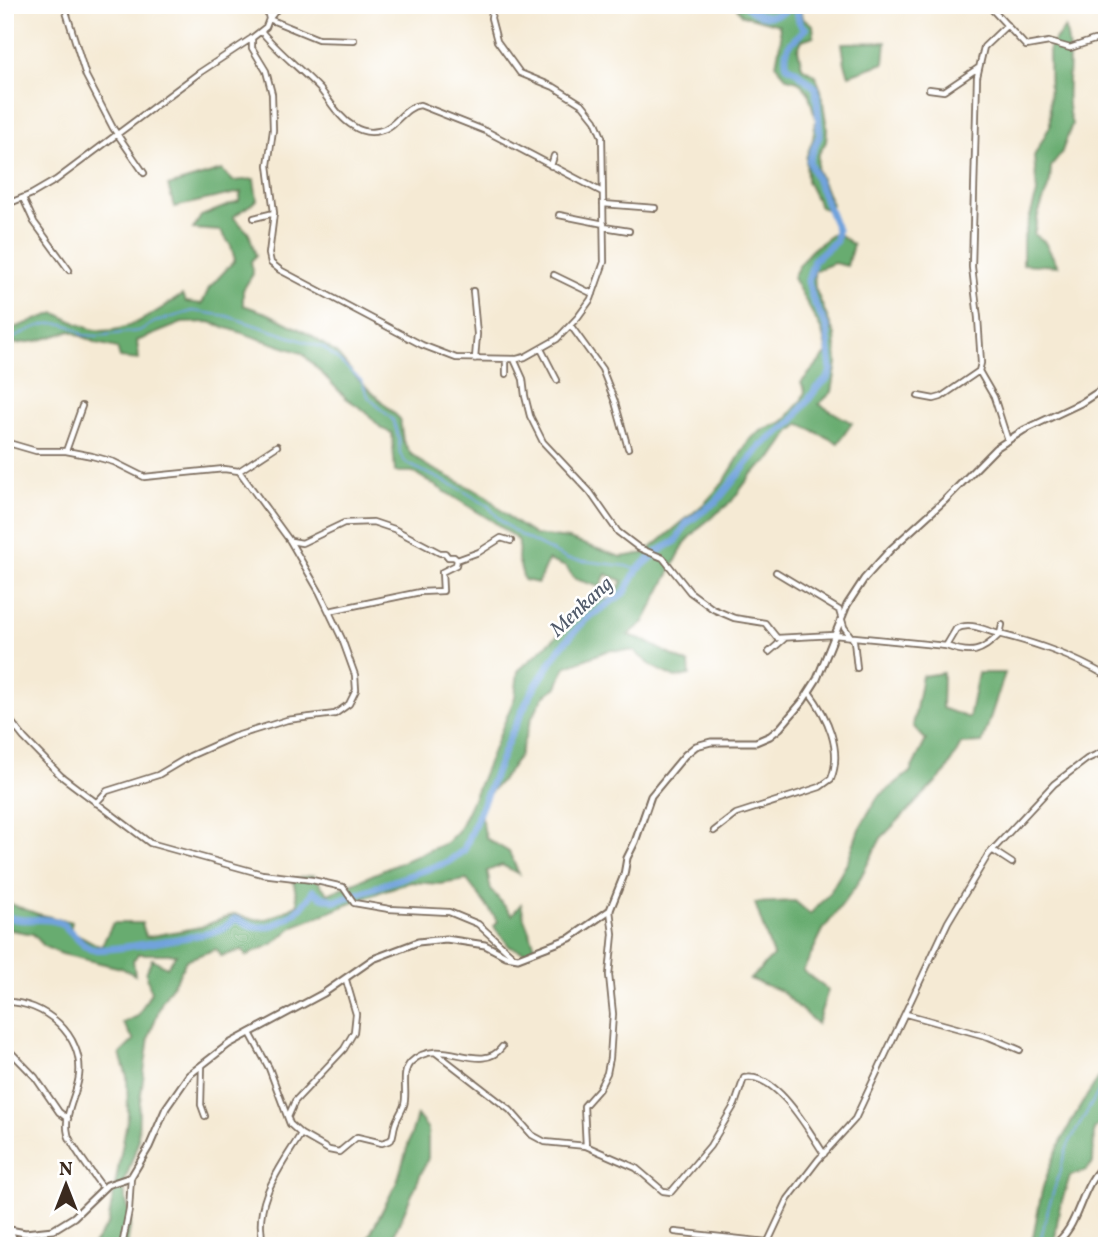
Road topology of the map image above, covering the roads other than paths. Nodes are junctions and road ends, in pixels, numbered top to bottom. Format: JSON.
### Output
{"nodes":[{"id":1,"x":64,"y":5,"type":"edge"},
{"id":2,"x":266,"y":5,"type":"edge"},
{"id":3,"x":280,"y":5,"type":"edge"},
{"id":4,"x":493,"y":5,"type":"edge"},
{"id":5,"x":988,"y":5,"type":"edge"},
{"id":6,"x":269,"y":19,"type":"junction"},
{"id":7,"x":1007,"y":25,"type":"junction"},
{"id":8,"x":261,"y":31,"type":"junction"},
{"id":9,"x":252,"y":38,"type":"junction"},
{"id":10,"x":354,"y":40,"type":"dead end"},
{"id":11,"x":1107,"y":40,"type":"edge"},
{"id":12,"x":978,"y":67,"type":"junction"},
{"id":13,"x":929,"y":89,"type":"dead end"},
{"id":14,"x":117,"y":134,"type":"junction"},
{"id":15,"x":554,"y":156,"type":"dead end"},
{"id":16,"x":551,"y":166,"type":"junction"},
{"id":17,"x":144,"y":173,"type":"dead end"},
{"id":18,"x":602,"y":192,"type":"junction"},
{"id":19,"x":23,"y":198,"type":"junction"},
{"id":20,"x":603,"y":204,"type":"junction"},
{"id":21,"x":5,"y":205,"type":"edge"},
{"id":22,"x":655,"y":208,"type":"dead end"},
{"id":23,"x":274,"y":213,"type":"junction"},
{"id":24,"x":559,"y":215,"type":"dead end"},
{"id":25,"x":254,"y":218,"type":"dead end"},
{"id":26,"x":604,"y":225,"type":"junction"},
{"id":27,"x":629,"y":231,"type":"dead end"},
{"id":28,"x":69,"y":270,"type":"dead end"},
{"id":29,"x":554,"y":275,"type":"dead end"},
{"id":30,"x":474,"y":291,"type":"dead end"},
{"id":31,"x":593,"y":294,"type":"junction"},
{"id":32,"x":571,"y":326,"type":"junction"},
{"id":33,"x":541,"y":349,"type":"junction"},
{"id":34,"x":513,"y":358,"type":"junction"},
{"id":35,"x":475,"y":359,"type":"junction"},
{"id":36,"x":506,"y":359,"type":"junction"},
{"id":37,"x":979,"y":371,"type":"junction"},
{"id":38,"x":506,"y":374,"type":"dead end"},
{"id":39,"x":557,"y":380,"type":"dead end"},
{"id":40,"x":1107,"y":386,"type":"edge"},
{"id":41,"x":918,"y":396,"type":"dead end"},
{"id":42,"x":82,"y":406,"type":"dead end"},
{"id":43,"x":1008,"y":440,"type":"junction"},
{"id":44,"x":5,"y":442,"type":"edge"},
{"id":45,"x":277,"y":446,"type":"dead end"},
{"id":46,"x":628,"y":447,"type":"dead end"},
{"id":47,"x":66,"y":451,"type":"junction"},
{"id":48,"x":239,"y":471,"type":"junction"},
{"id":49,"x":290,"y":541,"type":"junction"},
{"id":50,"x":511,"y":541,"type":"dead end"},
{"id":51,"x":457,"y":560,"type":"junction"},
{"id":52,"x":776,"y":572,"type":"dead end"},
{"id":53,"x":330,"y":611,"type":"junction"},
{"id":54,"x":842,"y":614,"type":"junction"},
{"id":55,"x":1002,"y":625,"type":"dead end"},
{"id":56,"x":834,"y":635,"type":"junction"},
{"id":57,"x":1000,"y":635,"type":"junction"},
{"id":58,"x":785,"y":638,"type":"junction"},
{"id":59,"x":853,"y":638,"type":"junction"},
{"id":60,"x":946,"y":646,"type":"junction"},
{"id":61,"x":769,"y":652,"type":"dead end"},
{"id":62,"x":857,"y":668,"type":"dead end"},
{"id":63,"x":1107,"y":676,"type":"edge"},
{"id":64,"x":809,"y":692,"type":"junction"},
{"id":65,"x":5,"y":714,"type":"edge"},
{"id":66,"x":1107,"y":750,"type":"edge"},
{"id":67,"x":96,"y":803,"type":"junction"},
{"id":68,"x":715,"y":831,"type":"dead end"},
{"id":69,"x":992,"y":850,"type":"junction"},
{"id":70,"x":1012,"y":863,"type":"dead end"},
{"id":71,"x":610,"y":910,"type":"junction"},
{"id":72,"x":518,"y":958,"type":"junction"},
{"id":73,"x":346,"y":980,"type":"junction"},
{"id":74,"x":5,"y":1002,"type":"edge"},
{"id":75,"x":906,"y":1014,"type":"junction"},
{"id":76,"x":250,"y":1033,"type":"junction"},
{"id":77,"x":5,"y":1046,"type":"edge"},
{"id":78,"x":502,"y":1047,"type":"dead end"},
{"id":79,"x":1020,"y":1050,"type":"dead end"},
{"id":80,"x":435,"y":1052,"type":"junction"},
{"id":81,"x":202,"y":1065,"type":"junction"},
{"id":82,"x":205,"y":1116,"type":"dead end"},
{"id":83,"x":288,"y":1116,"type":"junction"},
{"id":84,"x":68,"y":1119,"type":"junction"},
{"id":85,"x":301,"y":1134,"type":"junction"},
{"id":86,"x":586,"y":1146,"type":"junction"},
{"id":87,"x":824,"y":1154,"type":"junction"},
{"id":88,"x":1107,"y":1163,"type":"edge"},
{"id":89,"x":131,"y":1177,"type":"junction"},
{"id":90,"x":103,"y":1188,"type":"junction"},
{"id":91,"x":8,"y":1230,"type":"edge"},
{"id":92,"x":675,"y":1232,"type":"dead end"},
{"id":93,"x":766,"y":1244,"type":"edge"},
{"id":94,"x":17,"y":1246,"type":"edge"},
{"id":95,"x":122,"y":1246,"type":"edge"},
{"id":96,"x":264,"y":1246,"type":"edge"},
{"id":97,"x":1052,"y":1246,"type":"edge"}],
"edges":[{"from":1,"to":14,"type":"street"},
{"from":2,"to":6,"type":"street"},
{"from":3,"to":6,"type":"street"},
{"from":4,"to":18,"type":"street"},
{"from":5,"to":7,"type":"street"},
{"from":6,"to":8,"type":"street"},
{"from":6,"to":10,"type":"street"},
{"from":7,"to":11,"type":"street"},
{"from":7,"to":12,"type":"street"},
{"from":8,"to":9,"type":"street"},
{"from":8,"to":16,"type":"street"},
{"from":9,"to":14,"type":"street"},
{"from":9,"to":23,"type":"street"},
{"from":12,"to":13,"type":"street"},
{"from":12,"to":37,"type":"street"},
{"from":14,"to":17,"type":"street"},
{"from":14,"to":19,"type":"street"},
{"from":15,"to":16,"type":"street"},
{"from":16,"to":18,"type":"street"},
{"from":18,"to":20,"type":"street"},
{"from":19,"to":21,"type":"street"},
{"from":19,"to":28,"type":"street"},
{"from":20,"to":22,"type":"street"},
{"from":20,"to":26,"type":"street"},
{"from":23,"to":25,"type":"street"},
{"from":23,"to":35,"type":"street"},
{"from":24,"to":26,"type":"street"},
{"from":26,"to":27,"type":"street"},
{"from":26,"to":31,"type":"street"},
{"from":29,"to":31,"type":"street"},
{"from":30,"to":35,"type":"street"},
{"from":31,"to":32,"type":"street"},
{"from":32,"to":33,"type":"street"},
{"from":32,"to":46,"type":"street"},
{"from":33,"to":34,"type":"street"},
{"from":33,"to":39,"type":"street"},
{"from":34,"to":36,"type":"street"},
{"from":34,"to":58,"type":"street"},
{"from":35,"to":36,"type":"street"},
{"from":36,"to":38,"type":"street"},
{"from":37,"to":41,"type":"street"},
{"from":37,"to":43,"type":"street"},
{"from":40,"to":43,"type":"street"},
{"from":42,"to":47,"type":"street"},
{"from":43,"to":54,"type":"street"},
{"from":44,"to":47,"type":"street"},
{"from":45,"to":48,"type":"street"},
{"from":47,"to":48,"type":"street"},
{"from":48,"to":49,"type":"street"},
{"from":49,"to":51,"type":"street"},
{"from":49,"to":53,"type":"street"},
{"from":50,"to":51,"type":"street"},
{"from":51,"to":53,"type":"street"},
{"from":52,"to":54,"type":"street"},
{"from":53,"to":67,"type":"street"},
{"from":54,"to":56,"type":"street"},
{"from":54,"to":59,"type":"street"},
{"from":55,"to":57,"type":"street"},
{"from":56,"to":58,"type":"street"},
{"from":56,"to":59,"type":"street"},
{"from":56,"to":64,"type":"street"},
{"from":57,"to":60,"type":"street"},
{"from":57,"to":60,"type":"street"},
{"from":57,"to":63,"type":"street"},
{"from":58,"to":61,"type":"street"},
{"from":59,"to":60,"type":"street"},
{"from":59,"to":62,"type":"street"},
{"from":64,"to":68,"type":"street"},
{"from":64,"to":71,"type":"street"},
{"from":65,"to":67,"type":"street"},
{"from":66,"to":69,"type":"street"},
{"from":67,"to":72,"type":"street"},
{"from":69,"to":70,"type":"street"},
{"from":69,"to":75,"type":"street"},
{"from":71,"to":72,"type":"street"},
{"from":71,"to":86,"type":"street"},
{"from":72,"to":73,"type":"street"},
{"from":73,"to":76,"type":"street"},
{"from":73,"to":83,"type":"street"},
{"from":74,"to":84,"type":"street"},
{"from":75,"to":79,"type":"street"},
{"from":75,"to":87,"type":"street"},
{"from":76,"to":81,"type":"street"},
{"from":76,"to":83,"type":"street"},
{"from":77,"to":84,"type":"street"},
{"from":78,"to":80,"type":"street"},
{"from":80,"to":85,"type":"street"},
{"from":80,"to":86,"type":"street"},
{"from":81,"to":82,"type":"street"},
{"from":81,"to":89,"type":"street"},
{"from":83,"to":85,"type":"street"},
{"from":84,"to":90,"type":"street"},
{"from":85,"to":96,"type":"street"},
{"from":86,"to":87,"type":"street"},
{"from":87,"to":93,"type":"street"},
{"from":88,"to":97,"type":"street"},
{"from":89,"to":90,"type":"street"},
{"from":89,"to":95,"type":"street"},
{"from":90,"to":91,"type":"street"},
{"from":91,"to":94,"type":"street"},
{"from":92,"to":93,"type":"street"}]}
